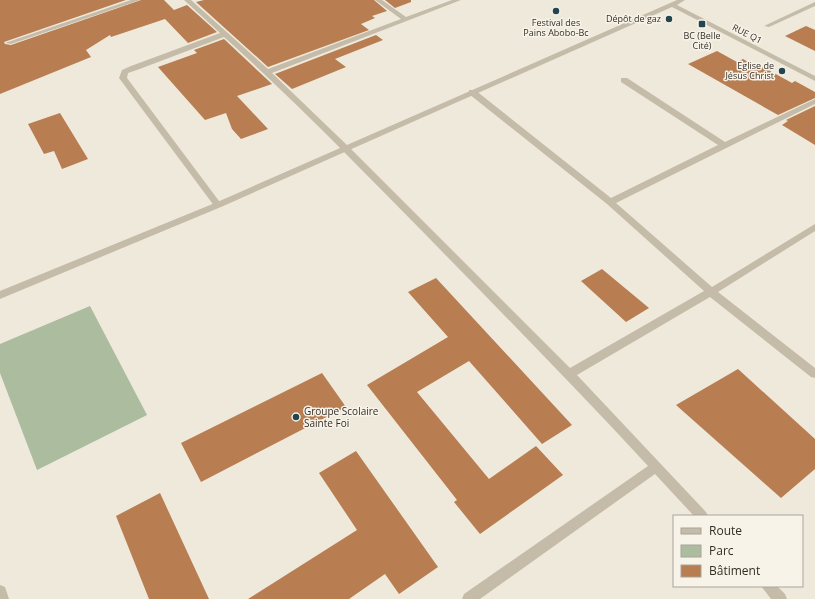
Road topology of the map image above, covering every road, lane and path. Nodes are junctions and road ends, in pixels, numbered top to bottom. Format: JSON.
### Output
{"nodes":[{"id":1,"x":137,"y":0,"type":"edge"},
{"id":2,"x":187,"y":0,"type":"edge"},
{"id":3,"x":378,"y":0,"type":"edge"},
{"id":4,"x":458,"y":0,"type":"edge"},
{"id":5,"x":682,"y":0,"type":"edge"},
{"id":6,"x":671,"y":4,"type":"junction"},
{"id":7,"x":815,"y":4,"type":"edge"},
{"id":8,"x":406,"y":20,"type":"junction"},
{"id":9,"x":767,"y":26,"type":"dead end"},
{"id":10,"x":225,"y":34,"type":"junction"},
{"id":11,"x":9,"y":43,"type":"dead end"},
{"id":12,"x":267,"y":72,"type":"junction"},
{"id":13,"x":815,"y":79,"type":"edge"},
{"id":14,"x":624,"y":80,"type":"dead end"},
{"id":15,"x":472,"y":92,"type":"junction"},
{"id":16,"x":815,"y":101,"type":"edge"},
{"id":17,"x":724,"y":146,"type":"junction"},
{"id":18,"x":345,"y":148,"type":"junction"},
{"id":19,"x":610,"y":202,"type":"junction"},
{"id":20,"x":218,"y":205,"type":"junction"},
{"id":21,"x":815,"y":227,"type":"edge"},
{"id":22,"x":712,"y":292,"type":"junction"},
{"id":23,"x":0,"y":295,"type":"edge"},
{"id":24,"x":569,"y":374,"type":"junction"},
{"id":25,"x":815,"y":374,"type":"edge"},
{"id":26,"x":656,"y":467,"type":"junction"},
{"id":27,"x":701,"y":515,"type":"edge"},
{"id":28,"x":769,"y":587,"type":"edge"},
{"id":29,"x":0,"y":592,"type":"edge"},
{"id":30,"x":2,"y":599,"type":"edge"},
{"id":31,"x":469,"y":599,"type":"edge"},
{"id":32,"x":780,"y":599,"type":"edge"}],
"edges":[{"from":1,"to":11,"type":"street"},
{"from":2,"to":10,"type":"street"},
{"from":3,"to":8,"type":"street"},
{"from":4,"to":8,"type":"street"},
{"from":5,"to":6,"type":"street"},
{"from":6,"to":13,"type":"street","name":"RUE Q1"},
{"from":6,"to":15,"type":"street"},
{"from":7,"to":9,"type":"street"},
{"from":8,"to":12,"type":"street"},
{"from":10,"to":12,"type":"street"},
{"from":10,"to":20,"type":"street"},
{"from":12,"to":18,"type":"street"},
{"from":14,"to":17,"type":"street"},
{"from":15,"to":18,"type":"street"},
{"from":15,"to":19,"type":"street"},
{"from":16,"to":17,"type":"street"},
{"from":17,"to":19,"type":"street"},
{"from":18,"to":20,"type":"street"},
{"from":18,"to":24,"type":"street"},
{"from":19,"to":22,"type":"street"},
{"from":20,"to":23,"type":"street"},
{"from":21,"to":22,"type":"street"},
{"from":22,"to":24,"type":"street"},
{"from":22,"to":25,"type":"street"},
{"from":24,"to":26,"type":"street"},
{"from":26,"to":27,"type":"street"},
{"from":26,"to":31,"type":"street"},
{"from":28,"to":32,"type":"street"},
{"from":29,"to":30,"type":"street"}]}
